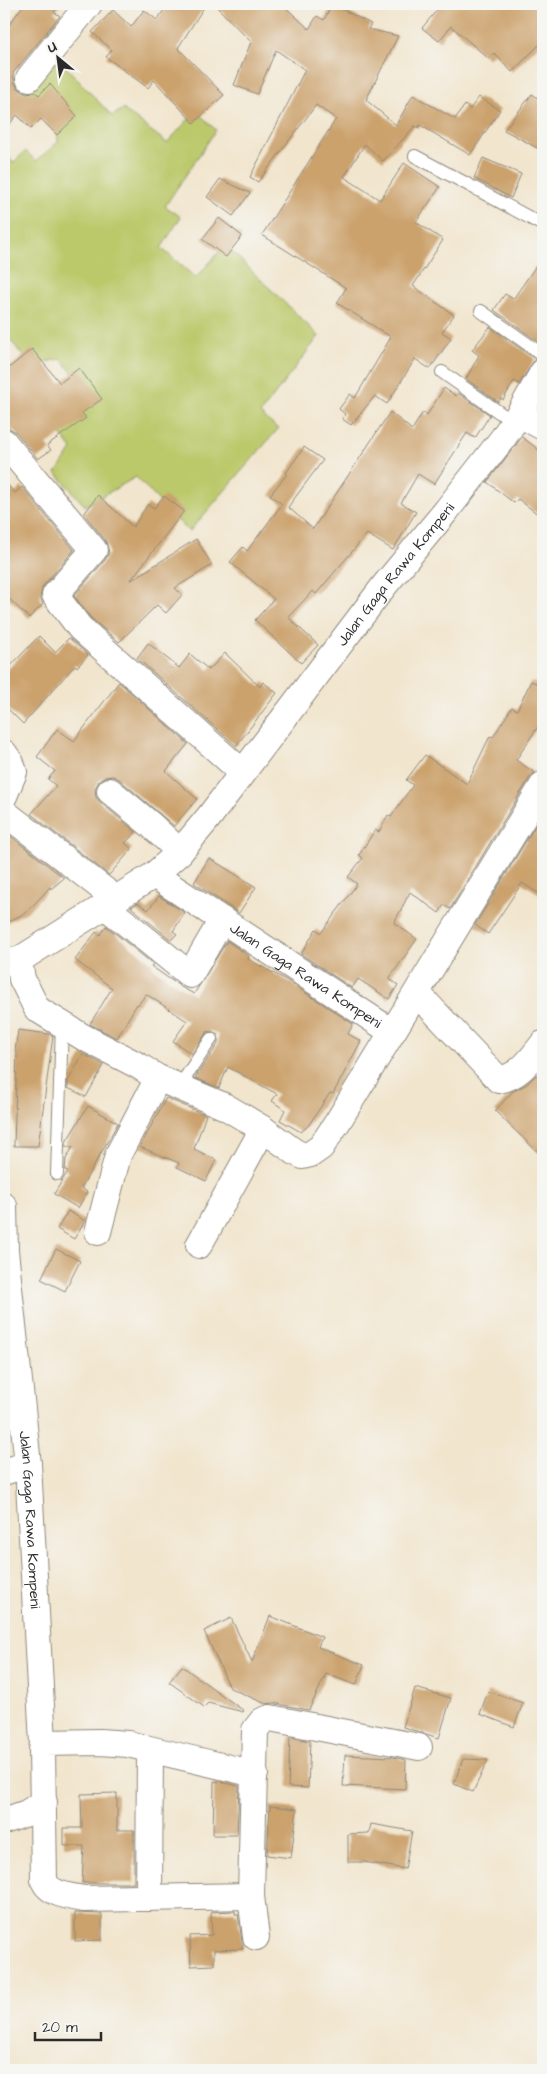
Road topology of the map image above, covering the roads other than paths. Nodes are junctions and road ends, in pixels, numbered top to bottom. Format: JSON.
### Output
{"nodes":[{"id":1,"x":89,"y":4,"type":"edge"},
{"id":2,"x":29,"y":78,"type":"dead end"},
{"id":3,"x":415,"y":156,"type":"dead end"},
{"id":4,"x":543,"y":225,"type":"edge"},
{"id":5,"x":481,"y":311,"type":"dead end"},
{"id":6,"x":543,"y":355,"type":"edge"},
{"id":7,"x":442,"y":372,"type":"dead end"},
{"id":8,"x":543,"y":372,"type":"edge"},
{"id":9,"x":516,"y":418,"type":"junction"},
{"id":10,"x":543,"y":427,"type":"edge"},
{"id":11,"x":4,"y":442,"type":"edge"},
{"id":12,"x":4,"y":753,"type":"edge"},
{"id":13,"x":242,"y":772,"type":"junction"},
{"id":14,"x":543,"y":785,"type":"edge"},
{"id":15,"x":110,"y":791,"type":"dead end"},
{"id":16,"x":4,"y":796,"type":"edge"},
{"id":17,"x":4,"y":812,"type":"edge"},
{"id":18,"x":180,"y":852,"type":"junction"},
{"id":19,"x":154,"y":875,"type":"junction"},
{"id":20,"x":111,"y":902,"type":"junction"},
{"id":21,"x":222,"y":920,"type":"junction"},
{"id":22,"x":11,"y":961,"type":"edge"},
{"id":23,"x":416,"y":993,"type":"junction"},
{"id":24,"x":62,"y":1024,"type":"junction"},
{"id":25,"x":392,"y":1032,"type":"junction"},
{"id":26,"x":211,"y":1039,"type":"dead end"},
{"id":27,"x":543,"y":1044,"type":"edge"},
{"id":28,"x":168,"y":1083,"type":"junction"},
{"id":29,"x":263,"y":1129,"type":"junction"},
{"id":30,"x":56,"y":1174,"type":"dead end"},
{"id":31,"x":4,"y":1206,"type":"edge"},
{"id":32,"x":98,"y":1232,"type":"dead end"},
{"id":33,"x":199,"y":1245,"type":"dead end"},
{"id":34,"x":16,"y":1468,"type":"edge"},
{"id":35,"x":43,"y":1743,"type":"junction"},
{"id":36,"x":418,"y":1748,"type":"dead end"},
{"id":37,"x":150,"y":1750,"type":"junction"},
{"id":38,"x":255,"y":1774,"type":"junction"},
{"id":39,"x":44,"y":1802,"type":"junction"},
{"id":40,"x":4,"y":1821,"type":"edge"},
{"id":41,"x":251,"y":1896,"type":"junction"},
{"id":42,"x":149,"y":1898,"type":"junction"},
{"id":43,"x":256,"y":1937,"type":"dead end"}],
"edges":[{"from":1,"to":2,"type":"street"},
{"from":3,"to":4,"type":"lane"},
{"from":5,"to":6,"type":"lane"},
{"from":7,"to":9,"type":"lane"},
{"from":8,"to":9,"type":"street","name":"Jalan Gaga Rawa Kompeni"},
{"from":9,"to":10,"type":"street"},
{"from":9,"to":13,"type":"street","name":"Jalan Gaga Rawa Kompeni"},
{"from":11,"to":13,"type":"street"},
{"from":12,"to":16,"type":"street"},
{"from":13,"to":18,"type":"street","name":"Jalan Gaga Rawa Kompeni"},
{"from":14,"to":23,"type":"street","name":"Jalan Gaga Rawa Kompeni"},
{"from":15,"to":18,"type":"street"},
{"from":17,"to":20,"type":"street","name":"Jalan Gaga Rawa Kompeni"},
{"from":18,"to":19,"type":"street","name":"Jalan Gaga Rawa Kompeni"},
{"from":19,"to":20,"type":"street","name":"Jalan Gaga Rawa Kompeni"},
{"from":19,"to":21,"type":"street","name":"Jalan Gaga Rawa Kompeni"},
{"from":20,"to":21,"type":"street","name":"Jalan Gaga Rawa Kompeni"},
{"from":20,"to":22,"type":"street","name":"Jalan Gaga Rawa Kompeni"},
{"from":21,"to":25,"type":"street","name":"Jalan Gaga Rawa Kompeni"},
{"from":22,"to":24,"type":"street","name":"Jalan Gaga Rawa Kompeni"},
{"from":23,"to":25,"type":"street","name":"Jalan Gaga Rawa Kompeni"},
{"from":23,"to":27,"type":"street"},
{"from":24,"to":28,"type":"street","name":"Jalan Gaga Rawa Kompeni"},
{"from":24,"to":30,"type":"lane"},
{"from":25,"to":29,"type":"street","name":"Jalan Gaga Rawa Kompeni"},
{"from":26,"to":28,"type":"lane"},
{"from":28,"to":29,"type":"street","name":"Jalan Gaga Rawa Kompeni"},
{"from":28,"to":32,"type":"street"},
{"from":29,"to":33,"type":"street"},
{"from":31,"to":34,"type":"street","name":"Jalan Gaga Rawa Kompeni"},
{"from":34,"to":35,"type":"street","name":"Jalan Gaga Rawa Kompeni"},
{"from":35,"to":37,"type":"street"},
{"from":35,"to":39,"type":"street","name":"Jalan Gaga Rawa Kompeni"},
{"from":36,"to":38,"type":"street"},
{"from":37,"to":38,"type":"street"},
{"from":37,"to":42,"type":"street"},
{"from":38,"to":41,"type":"street"},
{"from":39,"to":40,"type":"street"},
{"from":39,"to":42,"type":"street","name":"Jalan Gaga Rawa Kompeni"},
{"from":41,"to":42,"type":"street"},
{"from":41,"to":43,"type":"street"}]}
